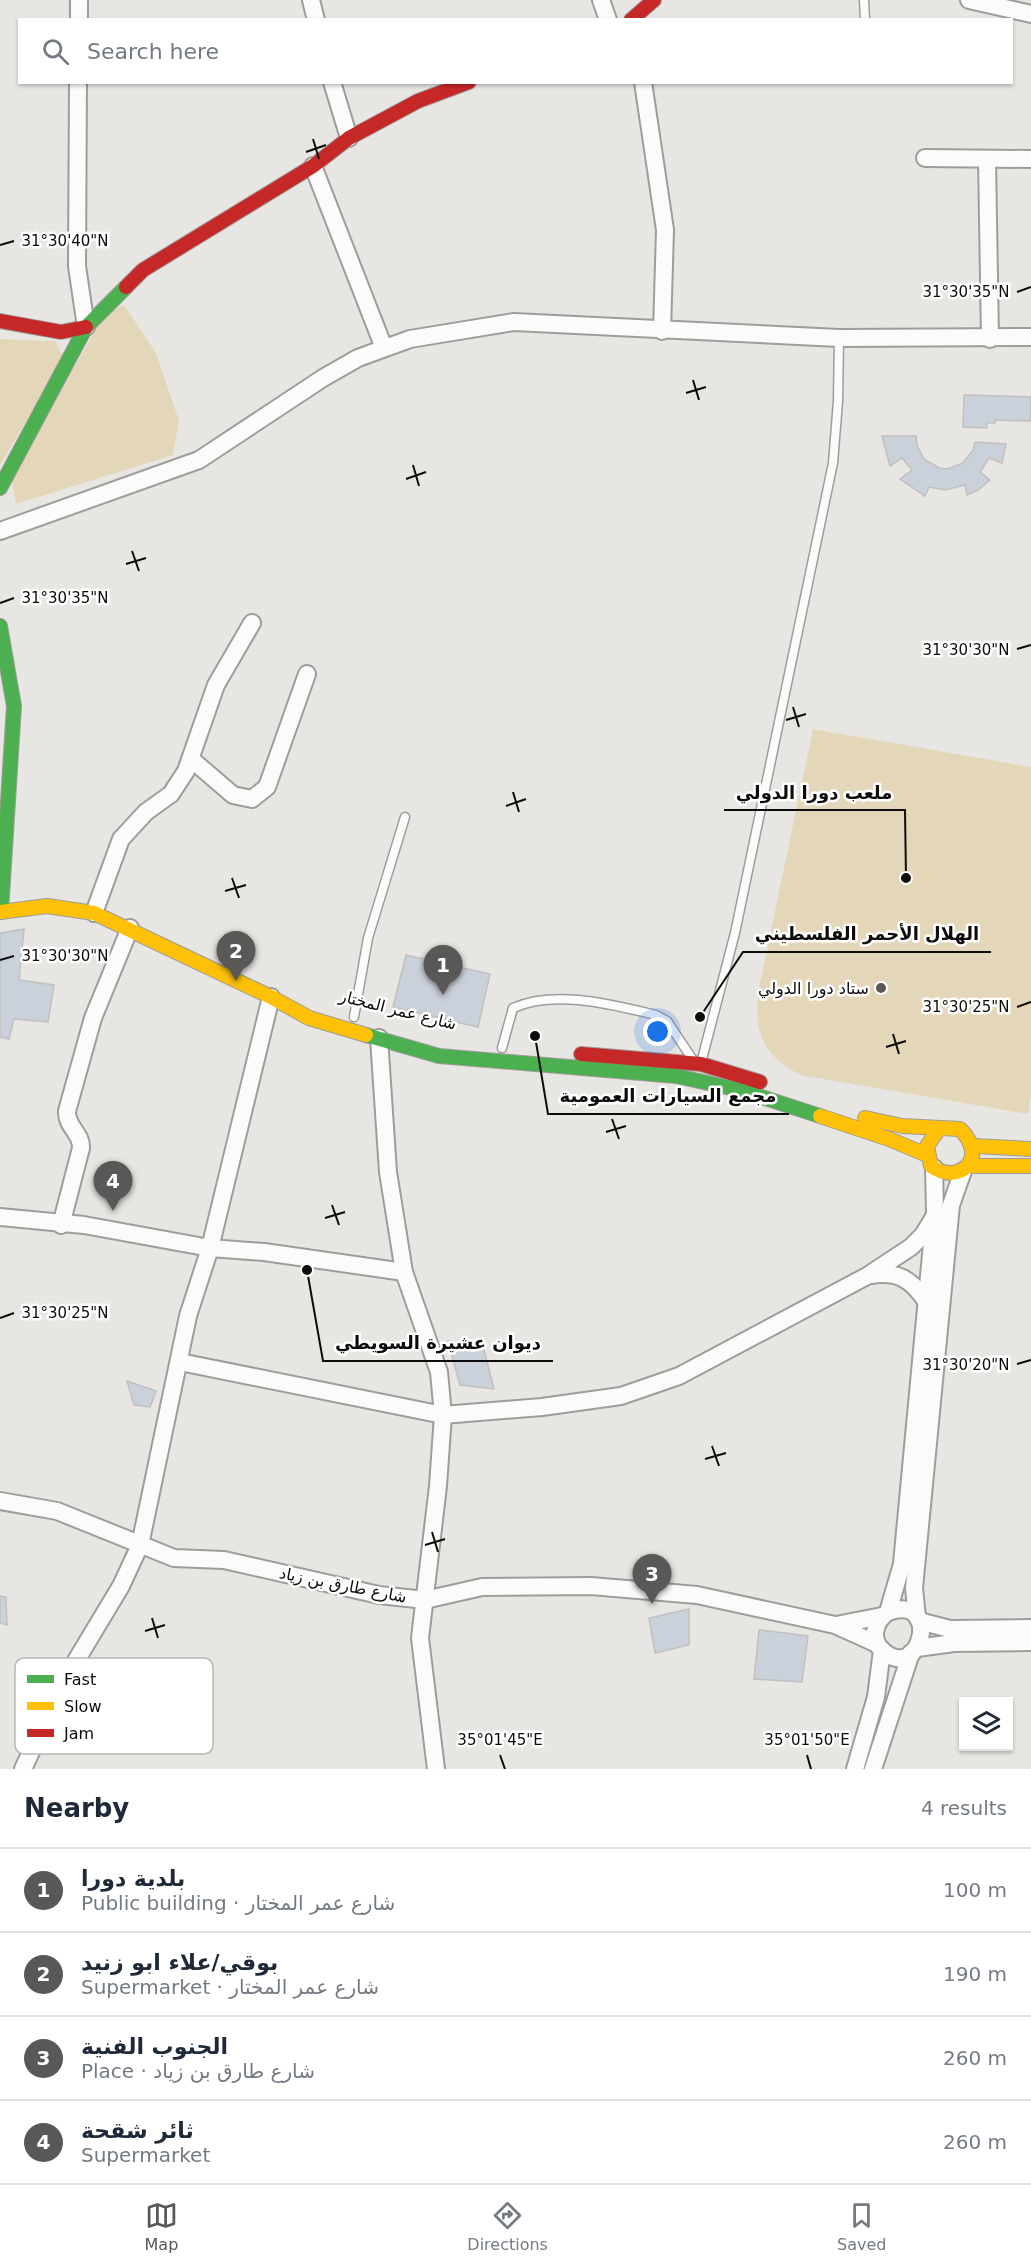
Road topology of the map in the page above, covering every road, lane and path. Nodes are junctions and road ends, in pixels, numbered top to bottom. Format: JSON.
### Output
{"nodes":[{"id":1,"x":79,"y":0,"type":"edge"},
{"id":2,"x":311,"y":0,"type":"edge"},
{"id":3,"x":601,"y":0,"type":"edge"},
{"id":4,"x":654,"y":0,"type":"edge"},
{"id":5,"x":864,"y":0,"type":"edge"},
{"id":6,"x":969,"y":0,"type":"edge"},
{"id":7,"x":1031,"y":14,"type":"edge"},
{"id":8,"x":79,"y":18,"type":"edge"},
{"id":9,"x":316,"y":18,"type":"edge"},
{"id":10,"x":607,"y":18,"type":"edge"},
{"id":11,"x":633,"y":18,"type":"edge"},
{"id":12,"x":865,"y":18,"type":"edge"},
{"id":13,"x":78,"y":84,"type":"edge"},
{"id":14,"x":333,"y":84,"type":"edge"},
{"id":15,"x":464,"y":84,"type":"edge"},
{"id":16,"x":643,"y":84,"type":"edge"},
{"id":17,"x":349,"y":138,"type":"junction"},
{"id":18,"x":925,"y":159,"type":"dead end"},
{"id":19,"x":987,"y":159,"type":"junction"},
{"id":20,"x":1031,"y":159,"type":"edge"},
{"id":21,"x":313,"y":166,"type":"junction"},
{"id":22,"x":0,"y":321,"type":"edge"},
{"id":23,"x":86,"y":327,"type":"junction"},
{"id":24,"x":662,"y":331,"type":"junction"},
{"id":25,"x":1031,"y":337,"type":"edge"},
{"id":26,"x":839,"y":338,"type":"junction"},
{"id":27,"x":990,"y":339,"type":"junction"},
{"id":28,"x":384,"y":348,"type":"junction"},
{"id":29,"x":0,"y":488,"type":"edge"},
{"id":30,"x":0,"y":531,"type":"edge"},
{"id":31,"x":252,"y":623,"type":"dead end"},
{"id":32,"x":0,"y":626,"type":"edge"},
{"id":33,"x":307,"y":674,"type":"dead end"},
{"id":34,"x":191,"y":759,"type":"junction"},
{"id":35,"x":405,"y":817,"type":"dead end"},
{"id":36,"x":1,"y":912,"type":"edge"},
{"id":37,"x":94,"y":913,"type":"junction"},
{"id":38,"x":130,"y":928,"type":"junction"},
{"id":39,"x":271,"y":997,"type":"junction"},
{"id":40,"x":354,"y":1017,"type":"junction"},
{"id":41,"x":424,"y":1037,"type":"dead end"},
{"id":42,"x":379,"y":1038,"type":"junction"},
{"id":43,"x":452,"y":1042,"type":"dead end"},
{"id":44,"x":502,"y":1048,"type":"junction"},
{"id":45,"x":698,"y":1063,"type":"junction"},
{"id":46,"x":939,"y":1129,"type":"junction"},
{"id":47,"x":974,"y":1146,"type":"junction"},
{"id":48,"x":1031,"y":1149,"type":"edge"},
{"id":49,"x":930,"y":1162,"type":"junction"},
{"id":50,"x":1031,"y":1166,"type":"edge"},
{"id":51,"x":965,"y":1168,"type":"junction"},
{"id":52,"x":0,"y":1217,"type":"edge"},
{"id":53,"x":934,"y":1217,"type":"junction"},
{"id":54,"x":61,"y":1225,"type":"junction"},
{"id":55,"x":210,"y":1248,"type":"junction"},
{"id":56,"x":404,"y":1272,"type":"junction"},
{"id":57,"x":867,"y":1276,"type":"junction"},
{"id":58,"x":926,"y":1301,"type":"junction"},
{"id":59,"x":180,"y":1362,"type":"junction"},
{"id":60,"x":443,"y":1415,"type":"junction"},
{"id":61,"x":0,"y":1501,"type":"edge"},
{"id":62,"x":140,"y":1545,"type":"junction"},
{"id":63,"x":425,"y":1600,"type":"junction"},
{"id":64,"x":885,"y":1614,"type":"junction"},
{"id":65,"x":918,"y":1619,"type":"junction"},
{"id":66,"x":835,"y":1625,"type":"junction"},
{"id":67,"x":1031,"y":1628,"type":"edge"},
{"id":68,"x":1031,"y":1642,"type":"edge"},
{"id":69,"x":880,"y":1647,"type":"junction"},
{"id":70,"x":914,"y":1650,"type":"junction"},
{"id":71,"x":78,"y":1658,"type":"edge"},
{"id":72,"x":30,"y":1754,"type":"edge"},
{"id":73,"x":23,"y":1769,"type":"edge"},
{"id":74,"x":436,"y":1769,"type":"edge"},
{"id":75,"x":855,"y":1769,"type":"edge"},
{"id":76,"x":873,"y":1769,"type":"edge"}],
"edges":[{"from":1,"to":8,"type":"street"},
{"from":2,"to":9,"type":"street"},
{"from":3,"to":10,"type":"street"},
{"from":4,"to":11,"type":"main road"},
{"from":5,"to":12,"type":"lane"},
{"from":6,"to":7,"type":"street"},
{"from":13,"to":23,"type":"street"},
{"from":14,"to":17,"type":"street"},
{"from":15,"to":17,"type":"main road"},
{"from":16,"to":24,"type":"street"},
{"from":17,"to":21,"type":"main road"},
{"from":18,"to":19,"type":"street"},
{"from":19,"to":20,"type":"street"},
{"from":19,"to":27,"type":"street"},
{"from":21,"to":23,"type":"main road"},
{"from":21,"to":28,"type":"street"},
{"from":22,"to":23,"type":"main road"},
{"from":23,"to":29,"type":"main road"},
{"from":24,"to":26,"type":"street"},
{"from":24,"to":28,"type":"street"},
{"from":25,"to":27,"type":"street"},
{"from":26,"to":27,"type":"street"},
{"from":26,"to":45,"type":"lane"},
{"from":28,"to":30,"type":"street"},
{"from":31,"to":34,"type":"street"},
{"from":32,"to":36,"type":"main road"},
{"from":33,"to":34,"type":"street"},
{"from":34,"to":37,"type":"street"},
{"from":35,"to":40,"type":"lane"},
{"from":36,"to":37,"type":"main road","name":"شارع عمر المختار"},
{"from":37,"to":38,"type":"main road","name":"شارع عمر المختار"},
{"from":38,"to":39,"type":"main road","name":"شارع عمر المختار"},
{"from":38,"to":54,"type":"street"},
{"from":39,"to":40,"type":"main road","name":"شارع عمر المختار"},
{"from":39,"to":42,"type":"main road","name":"شارع عمر المختار"},
{"from":39,"to":55,"type":"street"},
{"from":40,"to":41,"type":"main road","name":"شارع عمر المختار"},
{"from":42,"to":49,"type":"main road","name":"شارع عمر المختار"},
{"from":42,"to":56,"type":"street"},
{"from":43,"to":44,"type":"main road","name":"شارع عمر المختار"},
{"from":44,"to":45,"type":"main road","name":"شارع عمر المختار"},
{"from":44,"to":45,"type":"lane"},
{"from":45,"to":46,"type":"main road","name":"شارع عمر المختار"},
{"from":46,"to":47,"type":"main road"},
{"from":46,"to":49,"type":"main road"},
{"from":47,"to":48,"type":"main road"},
{"from":47,"to":51,"type":"main road"},
{"from":49,"to":51,"type":"main road"},
{"from":49,"to":53,"type":"street"},
{"from":50,"to":51,"type":"main road"},
{"from":51,"to":65,"type":"street"},
{"from":52,"to":54,"type":"street"},
{"from":53,"to":57,"type":"street"},
{"from":53,"to":58,"type":"street"},
{"from":54,"to":55,"type":"street"},
{"from":55,"to":56,"type":"street"},
{"from":55,"to":59,"type":"street"},
{"from":56,"to":60,"type":"street"},
{"from":57,"to":58,"type":"street"},
{"from":57,"to":60,"type":"street"},
{"from":58,"to":64,"type":"street"},
{"from":59,"to":60,"type":"street"},
{"from":59,"to":62,"type":"street"},
{"from":60,"to":63,"type":"street"},
{"from":61,"to":62,"type":"street","name":"شارع طارق بن زياد"},
{"from":62,"to":63,"type":"street","name":"شارع طارق بن زياد"},
{"from":62,"to":71,"type":"street"},
{"from":63,"to":66,"type":"street","name":"شارع طارق بن زياد"},
{"from":63,"to":74,"type":"street"},
{"from":64,"to":65,"type":"street"},
{"from":64,"to":66,"type":"street"},
{"from":64,"to":69,"type":"street"},
{"from":65,"to":67,"type":"street"},
{"from":65,"to":70,"type":"street"},
{"from":66,"to":69,"type":"street"},
{"from":68,"to":70,"type":"street"},
{"from":69,"to":70,"type":"street"},
{"from":69,"to":75,"type":"street"},
{"from":70,"to":76,"type":"street"},
{"from":72,"to":73,"type":"street"}]}
